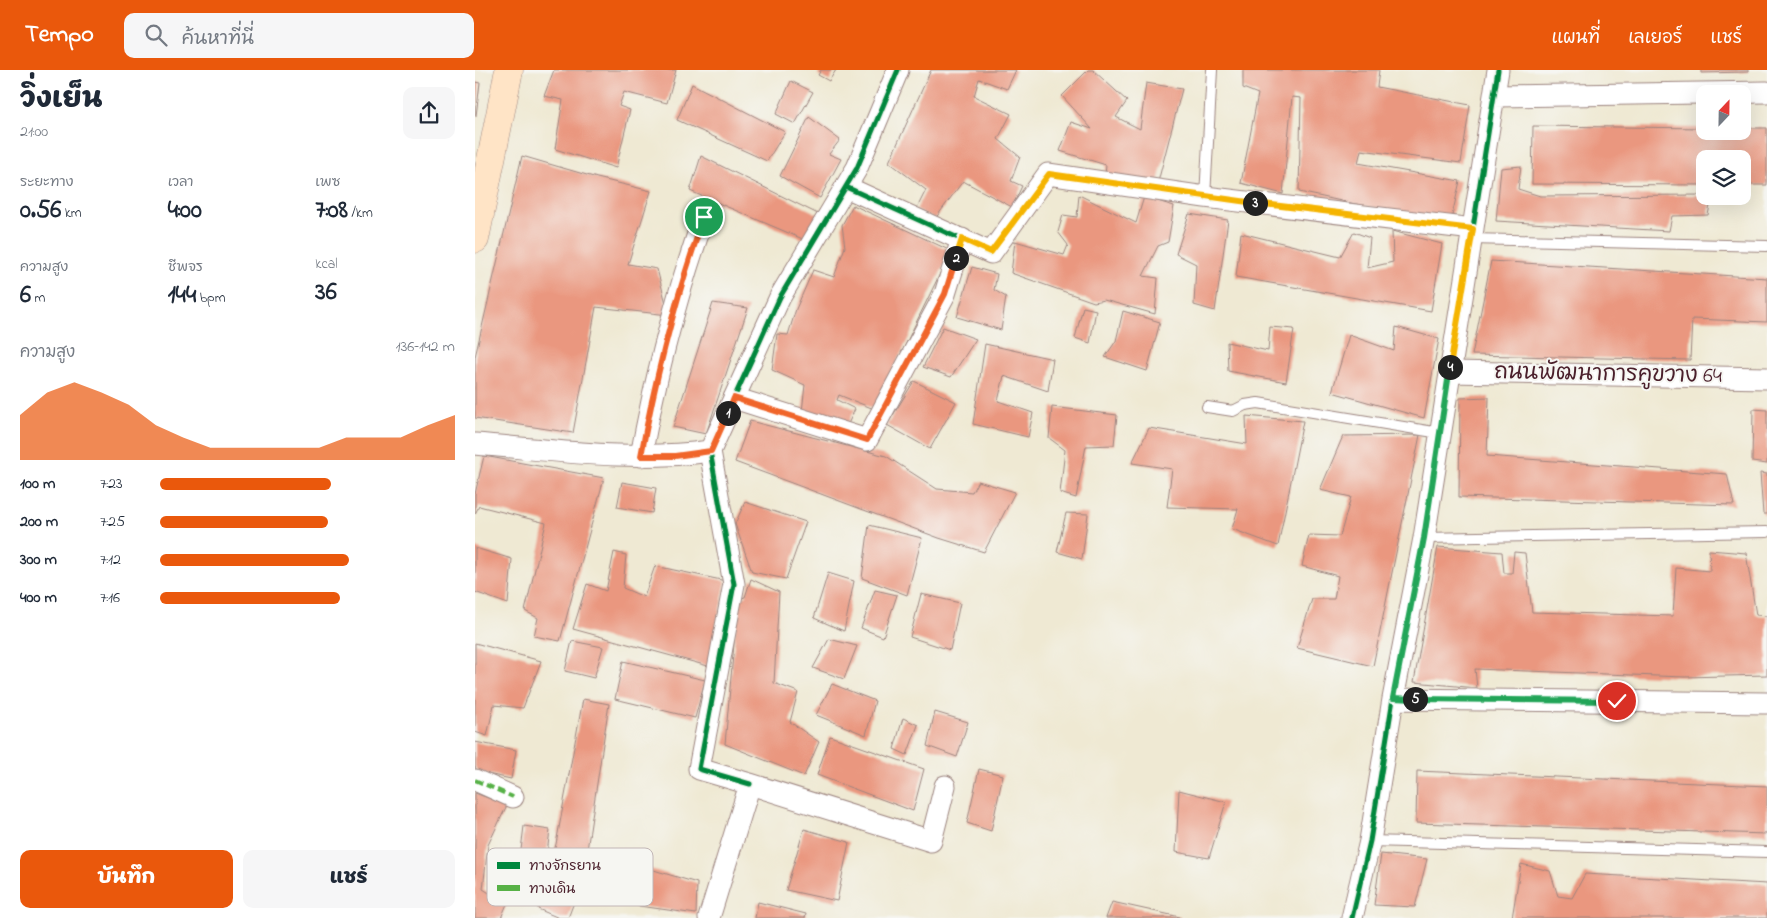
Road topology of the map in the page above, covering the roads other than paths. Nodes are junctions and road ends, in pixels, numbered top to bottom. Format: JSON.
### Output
{"nodes":[{"id":1,"x":509,"y":70,"type":"edge"},
{"id":2,"x":898,"y":70,"type":"edge"},
{"id":3,"x":1212,"y":70,"type":"edge"},
{"id":4,"x":1498,"y":70,"type":"edge"},
{"id":5,"x":1767,"y":92,"type":"edge"},
{"id":6,"x":1494,"y":96,"type":"junction"},
{"id":7,"x":846,"y":187,"type":"junction"},
{"id":8,"x":1205,"y":197,"type":"junction"},
{"id":9,"x":704,"y":217,"type":"dead end"},
{"id":10,"x":1472,"y":234,"type":"junction"},
{"id":11,"x":475,"y":239,"type":"edge"},
{"id":12,"x":962,"y":239,"type":"junction"},
{"id":13,"x":1767,"y":246,"type":"edge"},
{"id":14,"x":1450,"y":372,"type":"junction"},
{"id":15,"x":1767,"y":378,"type":"edge"},
{"id":16,"x":734,"y":398,"type":"junction"},
{"id":17,"x":1207,"y":407,"type":"dead end"},
{"id":18,"x":1440,"y":433,"type":"junction"},
{"id":19,"x":475,"y":444,"type":"edge"},
{"id":20,"x":711,"y":451,"type":"junction"},
{"id":21,"x":641,"y":456,"type":"junction"},
{"id":22,"x":1767,"y":532,"type":"edge"},
{"id":23,"x":1424,"y":538,"type":"junction"},
{"id":24,"x":1393,"y":698,"type":"junction"},
{"id":25,"x":1767,"y":703,"type":"edge"},
{"id":26,"x":475,"y":780,"type":"edge"},
{"id":27,"x":750,"y":784,"type":"junction"},
{"id":28,"x":945,"y":786,"type":"dead end"},
{"id":29,"x":513,"y":797,"type":"dead end"},
{"id":30,"x":1370,"y":841,"type":"junction"},
{"id":31,"x":1767,"y":852,"type":"edge"},
{"id":32,"x":709,"y":918,"type":"edge"},
{"id":33,"x":1352,"y":918,"type":"edge"}],
"edges":[{"from":1,"to":11,"type":"street"},
{"from":2,"to":7,"type":"street"},
{"from":3,"to":8,"type":"lane"},
{"from":4,"to":6,"type":"street"},
{"from":5,"to":6,"type":"street"},
{"from":6,"to":10,"type":"street"},
{"from":7,"to":12,"type":"street"},
{"from":7,"to":16,"type":"street"},
{"from":8,"to":10,"type":"street"},
{"from":8,"to":12,"type":"street"},
{"from":9,"to":21,"type":"street"},
{"from":10,"to":13,"type":"lane"},
{"from":10,"to":14,"type":"street"},
{"from":12,"to":16,"type":"street"},
{"from":14,"to":15,"type":"street","name":"ถนนพัฒนาการคูขวาง 64"},
{"from":14,"to":18,"type":"street"},
{"from":16,"to":20,"type":"street"},
{"from":17,"to":18,"type":"lane"},
{"from":18,"to":23,"type":"street"},
{"from":19,"to":21,"type":"street"},
{"from":20,"to":21,"type":"street"},
{"from":20,"to":27,"type":"street"},
{"from":22,"to":23,"type":"lane"},
{"from":23,"to":24,"type":"street"},
{"from":24,"to":25,"type":"street"},
{"from":24,"to":30,"type":"street"},
{"from":26,"to":29,"type":"street"},
{"from":27,"to":28,"type":"street"},
{"from":27,"to":32,"type":"street"},
{"from":30,"to":31,"type":"lane"},
{"from":30,"to":33,"type":"street"}]}
